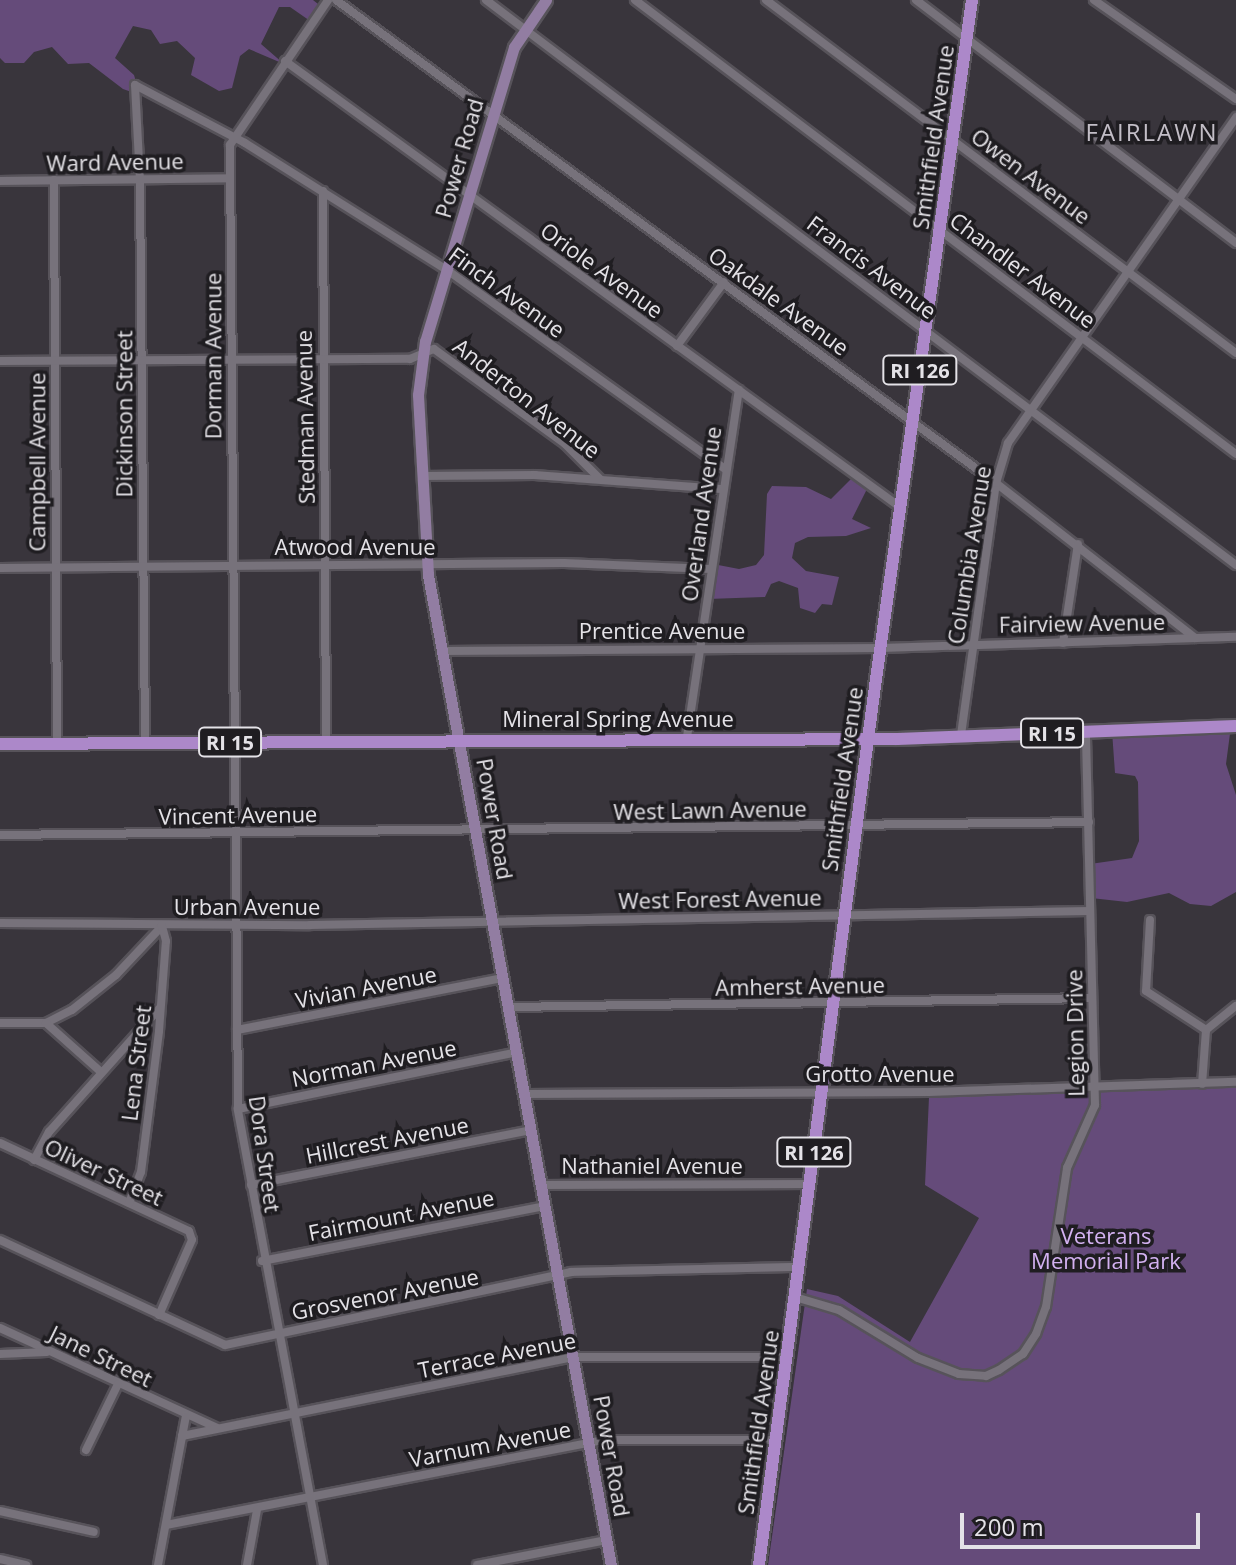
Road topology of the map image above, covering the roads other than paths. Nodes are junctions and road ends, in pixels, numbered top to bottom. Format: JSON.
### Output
{"nodes":[{"id":1,"x":328,"y":0,"type":"edge"},
{"id":2,"x":336,"y":0,"type":"edge"},
{"id":3,"x":486,"y":0,"type":"edge"},
{"id":4,"x":546,"y":0,"type":"edge"},
{"id":5,"x":635,"y":0,"type":"edge"},
{"id":6,"x":766,"y":0,"type":"edge"},
{"id":7,"x":916,"y":0,"type":"edge"},
{"id":8,"x":972,"y":0,"type":"edge"},
{"id":9,"x":1094,"y":0,"type":"edge"},
{"id":10,"x":523,"y":28,"type":"junction"},
{"id":11,"x":967,"y":38,"type":"junction"},
{"id":12,"x":285,"y":61,"type":"junction"},
{"id":13,"x":135,"y":85,"type":"joint"},
{"id":14,"x":1236,"y":99,"type":"edge"},
{"id":15,"x":492,"y":114,"type":"junction"},
{"id":16,"x":1236,"y":117,"type":"edge"},
{"id":17,"x":233,"y":136,"type":"junction"},
{"id":18,"x":952,"y":139,"type":"junction"},
{"id":19,"x":230,"y":178,"type":"junction"},
{"id":20,"x":54,"y":180,"type":"junction"},
{"id":21,"x":0,"y":181,"type":"edge"},
{"id":22,"x":140,"y":181,"type":"junction"},
{"id":23,"x":323,"y":191,"type":"junction"},
{"id":24,"x":468,"y":195,"type":"junction"},
{"id":25,"x":1178,"y":199,"type":"junction"},
{"id":26,"x":939,"y":230,"type":"junction"},
{"id":27,"x":1236,"y":243,"type":"edge"},
{"id":28,"x":447,"y":270,"type":"junction"},
{"id":29,"x":1129,"y":271,"type":"junction"},
{"id":30,"x":724,"y":282,"type":"junction"},
{"id":31,"x":926,"y":330,"type":"junction"},
{"id":32,"x":1081,"y":337,"type":"junction"},
{"id":33,"x":677,"y":346,"type":"junction"},
{"id":34,"x":1236,"y":353,"type":"edge"},
{"id":35,"x":422,"y":354,"type":"junction"},
{"id":36,"x":322,"y":357,"type":"junction"},
{"id":37,"x":230,"y":359,"type":"junction"},
{"id":38,"x":142,"y":360,"type":"junction"},
{"id":39,"x":0,"y":361,"type":"edge"},
{"id":40,"x":55,"y":361,"type":"junction"},
{"id":41,"x":739,"y":390,"type":"junction"},
{"id":42,"x":1031,"y":408,"type":"junction"},
{"id":43,"x":913,"y":422,"type":"junction"},
{"id":44,"x":1236,"y":454,"type":"edge"},
{"id":45,"x":725,"y":469,"type":"junction"},
{"id":46,"x":422,"y":476,"type":"junction"},
{"id":47,"x":600,"y":479,"type":"junction"},
{"id":48,"x":996,"y":483,"type":"junction"},
{"id":49,"x":723,"y":489,"type":"junction"},
{"id":50,"x":900,"y":507,"type":"junction"},
{"id":51,"x":1078,"y":544,"type":"junction"},
{"id":52,"x":233,"y":565,"type":"junction"},
{"id":53,"x":428,"y":565,"type":"junction"},
{"id":54,"x":1236,"y":565,"type":"edge"},
{"id":55,"x":324,"y":566,"type":"junction"},
{"id":56,"x":143,"y":567,"type":"junction"},
{"id":57,"x":0,"y":568,"type":"edge"},
{"id":58,"x":56,"y":569,"type":"junction"},
{"id":59,"x":711,"y":569,"type":"junction"},
{"id":60,"x":1236,"y":637,"type":"edge"},
{"id":61,"x":1195,"y":638,"type":"junction"},
{"id":62,"x":974,"y":643,"type":"junction"},
{"id":63,"x":1063,"y":643,"type":"junction"},
{"id":64,"x":881,"y":648,"type":"junction"},
{"id":65,"x":701,"y":649,"type":"junction"},
{"id":66,"x":443,"y":651,"type":"junction"},
{"id":67,"x":1236,"y":726,"type":"edge"},
{"id":68,"x":1086,"y":733,"type":"junction"},
{"id":69,"x":961,"y":735,"type":"junction"},
{"id":70,"x":687,"y":737,"type":"junction"},
{"id":71,"x":868,"y":739,"type":"junction"},
{"id":72,"x":326,"y":740,"type":"junction"},
{"id":73,"x":461,"y":740,"type":"junction"},
{"id":74,"x":234,"y":742,"type":"junction"},
{"id":75,"x":145,"y":743,"type":"junction"},
{"id":76,"x":0,"y":744,"type":"edge"},
{"id":77,"x":57,"y":744,"type":"junction"},
{"id":78,"x":1089,"y":822,"type":"junction"},
{"id":79,"x":857,"y":826,"type":"junction"},
{"id":80,"x":477,"y":830,"type":"junction"},
{"id":81,"x":234,"y":833,"type":"junction"},
{"id":82,"x":0,"y":835,"type":"edge"},
{"id":83,"x":1090,"y":911,"type":"junction"},
{"id":84,"x":844,"y":916,"type":"junction"},
{"id":85,"x":1150,"y":920,"type":"dead end"},
{"id":86,"x":493,"y":921,"type":"junction"},
{"id":87,"x":0,"y":923,"type":"edge"},
{"id":88,"x":236,"y":924,"type":"junction"},
{"id":89,"x":162,"y":926,"type":"junction"},
{"id":90,"x":503,"y":978,"type":"junction"},
{"id":91,"x":1092,"y":998,"type":"junction"},
{"id":92,"x":832,"y":1005,"type":"junction"},
{"id":93,"x":1236,"y":1006,"type":"edge"},
{"id":94,"x":509,"y":1007,"type":"junction"},
{"id":95,"x":160,"y":1008,"type":"junction"},
{"id":96,"x":0,"y":1023,"type":"edge"},
{"id":97,"x":46,"y":1023,"type":"junction"},
{"id":98,"x":237,"y":1030,"type":"junction"},
{"id":99,"x":1206,"y":1030,"type":"junction"},
{"id":100,"x":517,"y":1052,"type":"junction"},
{"id":101,"x":101,"y":1072,"type":"junction"},
{"id":102,"x":1236,"y":1082,"type":"edge"},
{"id":103,"x":1202,"y":1084,"type":"junction"},
{"id":104,"x":1096,"y":1087,"type":"junction"},
{"id":105,"x":821,"y":1092,"type":"junction"},
{"id":106,"x":525,"y":1094,"type":"junction"},
{"id":107,"x":238,"y":1109,"type":"junction"},
{"id":108,"x":531,"y":1130,"type":"junction"},
{"id":109,"x":0,"y":1143,"type":"edge"},
{"id":110,"x":34,"y":1160,"type":"junction"},
{"id":111,"x":809,"y":1184,"type":"junction"},
{"id":112,"x":251,"y":1185,"type":"junction"},
{"id":113,"x":542,"y":1185,"type":"junction"},
{"id":114,"x":129,"y":1203,"type":"junction"},
{"id":115,"x":546,"y":1206,"type":"junction"},
{"id":116,"x":0,"y":1240,"type":"edge"},
{"id":117,"x":262,"y":1261,"type":"junction"},
{"id":118,"x":799,"y":1267,"type":"junction"},
{"id":119,"x":558,"y":1276,"type":"junction"},
{"id":120,"x":795,"y":1297,"type":"junction"},
{"id":121,"x":159,"y":1315,"type":"junction"},
{"id":122,"x":0,"y":1328,"type":"edge"},
{"id":123,"x":277,"y":1334,"type":"junction"},
{"id":124,"x":51,"y":1352,"type":"junction"},
{"id":125,"x":0,"y":1354,"type":"edge"},
{"id":126,"x":574,"y":1357,"type":"junction"},
{"id":127,"x":787,"y":1357,"type":"junction"},
{"id":128,"x":118,"y":1384,"type":"junction"},
{"id":129,"x":292,"y":1413,"type":"junction"},
{"id":130,"x":186,"y":1416,"type":"junction"},
{"id":131,"x":218,"y":1428,"type":"junction"},
{"id":132,"x":182,"y":1436,"type":"junction"},
{"id":133,"x":776,"y":1440,"type":"junction"},
{"id":134,"x":590,"y":1443,"type":"junction"},
{"id":135,"x":86,"y":1450,"type":"dead end"},
{"id":136,"x":310,"y":1500,"type":"junction"},
{"id":137,"x":257,"y":1510,"type":"junction"},
{"id":138,"x":0,"y":1511,"type":"edge"},
{"id":139,"x":166,"y":1525,"type":"junction"},
{"id":140,"x":94,"y":1532,"type":"dead end"},
{"id":141,"x":607,"y":1540,"type":"junction"},
{"id":142,"x":0,"y":1559,"type":"edge"},
{"id":143,"x":518,"y":1561,"type":"edge"},
{"id":144,"x":26,"y":1565,"type":"edge"},
{"id":145,"x":158,"y":1565,"type":"edge"},
{"id":146,"x":247,"y":1565,"type":"edge"},
{"id":147,"x":323,"y":1565,"type":"edge"},
{"id":148,"x":477,"y":1565,"type":"edge"},
{"id":149,"x":611,"y":1565,"type":"edge"},
{"id":150,"x":759,"y":1565,"type":"edge"}],
"edges":[{"from":1,"to":12,"type":"street"},
{"from":2,"to":15,"type":"street","name":"Oakdale Avenue"},
{"from":3,"to":10,"type":"street","name":"Francis Avenue"},
{"from":4,"to":10,"type":"main road","name":"Power Road"},
{"from":5,"to":26,"type":"street","name":"Chandler Avenue"},
{"from":6,"to":18,"type":"street","name":"Owen Avenue"},
{"from":7,"to":11,"type":"street"},
{"from":8,"to":11,"type":"main road","name":"Smithfield Avenue","number":"RI 126"},
{"from":9,"to":14,"type":"street"},
{"from":10,"to":15,"type":"main road","name":"Power Road"},
{"from":10,"to":31,"type":"street","name":"Francis Avenue"},
{"from":11,"to":18,"type":"main road","name":"Smithfield Avenue","number":"RI 126"},
{"from":11,"to":25,"type":"street"},
{"from":12,"to":17,"type":"street"},
{"from":12,"to":24,"type":"street","name":"Oriole Avenue"},
{"from":13,"to":17,"type":"street","name":"Finch Avenue"},
{"from":13,"to":22,"type":"street","name":"Dickinson Street"},
{"from":15,"to":24,"type":"main road","name":"Power Road"},
{"from":15,"to":30,"type":"street","name":"Oakdale Avenue"},
{"from":16,"to":25,"type":"street","name":"Columbia Avenue"},
{"from":17,"to":19,"type":"street","name":"Dorman Avenue"},
{"from":17,"to":23,"type":"street","name":"Finch Avenue"},
{"from":18,"to":26,"type":"main road","name":"Smithfield Avenue","number":"RI 126"},
{"from":18,"to":29,"type":"street","name":"Owen Avenue"},
{"from":19,"to":22,"type":"street","name":"Ward Avenue"},
{"from":19,"to":37,"type":"street","name":"Dorman Avenue"},
{"from":20,"to":21,"type":"street","name":"Ward Avenue"},
{"from":20,"to":22,"type":"street","name":"Ward Avenue"},
{"from":20,"to":40,"type":"street","name":"Campbell Avenue"},
{"from":22,"to":38,"type":"street","name":"Dickinson Street"},
{"from":23,"to":28,"type":"street","name":"Finch Avenue"},
{"from":23,"to":36,"type":"street","name":"Stedman Avenue"},
{"from":24,"to":28,"type":"main road","name":"Power Road"},
{"from":24,"to":33,"type":"street","name":"Oriole Avenue"},
{"from":25,"to":27,"type":"street"},
{"from":25,"to":29,"type":"street","name":"Columbia Avenue"},
{"from":26,"to":31,"type":"main road","name":"Smithfield Avenue","number":"RI 126"},
{"from":26,"to":32,"type":"street","name":"Chandler Avenue"},
{"from":28,"to":35,"type":"main road","name":"Power Road"},
{"from":28,"to":45,"type":"street","name":"Finch Avenue"},
{"from":29,"to":32,"type":"street","name":"Columbia Avenue"},
{"from":29,"to":34,"type":"street","name":"Owen Avenue"},
{"from":30,"to":33,"type":"street"},
{"from":30,"to":43,"type":"street","name":"Oakdale Avenue"},
{"from":31,"to":42,"type":"street","name":"Francis Avenue"},
{"from":31,"to":43,"type":"main road","name":"Smithfield Avenue","number":"RI 126"},
{"from":32,"to":42,"type":"street","name":"Columbia Avenue"},
{"from":32,"to":44,"type":"street","name":"Chandler Avenue"},
{"from":33,"to":41,"type":"street","name":"Oriole Avenue"},
{"from":35,"to":36,"type":"street","name":"Anderton Avenue"},
{"from":35,"to":46,"type":"main road","name":"Power Road"},
{"from":35,"to":47,"type":"street","name":"Anderton Avenue"},
{"from":36,"to":37,"type":"street","name":"Anderton Avenue"},
{"from":36,"to":55,"type":"street","name":"Stedman Avenue"},
{"from":37,"to":38,"type":"street","name":"Anderton Avenue"},
{"from":37,"to":52,"type":"street","name":"Dorman Avenue"},
{"from":38,"to":40,"type":"street","name":"Anderton Avenue"},
{"from":38,"to":56,"type":"street","name":"Dickinson Street"},
{"from":39,"to":40,"type":"street","name":"Anderton Avenue"},
{"from":40,"to":58,"type":"street","name":"Campbell Avenue"},
{"from":41,"to":45,"type":"street","name":"Overland Avenue"},
{"from":41,"to":50,"type":"street","name":"Oriole Avenue"},
{"from":42,"to":48,"type":"street","name":"Columbia Avenue"},
{"from":42,"to":54,"type":"street","name":"Francis Avenue"},
{"from":43,"to":48,"type":"street","name":"Oakdale Avenue"},
{"from":43,"to":50,"type":"main road","name":"Smithfield Avenue","number":"RI 126"},
{"from":45,"to":49,"type":"street","name":"Overland Avenue"},
{"from":46,"to":47,"type":"street"},
{"from":46,"to":53,"type":"main road","name":"Power Road"},
{"from":47,"to":49,"type":"street"},
{"from":48,"to":51,"type":"street","name":"Oakdale Avenue"},
{"from":48,"to":62,"type":"street","name":"Columbia Avenue"},
{"from":49,"to":59,"type":"street","name":"Overland Avenue"},
{"from":50,"to":64,"type":"main road","name":"Smithfield Avenue","number":"RI 126"},
{"from":51,"to":61,"type":"street","name":"Oakdale Avenue"},
{"from":51,"to":63,"type":"street"},
{"from":52,"to":55,"type":"street","name":"Atwood Avenue"},
{"from":52,"to":56,"type":"street","name":"Atwood Avenue"},
{"from":52,"to":74,"type":"street","name":"Dorman Avenue"},
{"from":53,"to":55,"type":"street","name":"Atwood Avenue"},
{"from":53,"to":59,"type":"street","name":"Atwood Avenue"},
{"from":53,"to":66,"type":"main road","name":"Power Road"},
{"from":55,"to":72,"type":"street","name":"Stedman Avenue"},
{"from":56,"to":58,"type":"street","name":"Atwood Avenue"},
{"from":56,"to":75,"type":"street","name":"Dickinson Street"},
{"from":57,"to":58,"type":"street","name":"Atwood Avenue"},
{"from":58,"to":77,"type":"street","name":"Campbell Avenue"},
{"from":59,"to":65,"type":"street","name":"Overland Avenue"},
{"from":60,"to":61,"type":"street","name":"Fairview Avenue"},
{"from":61,"to":63,"type":"street","name":"Fairview Avenue"},
{"from":62,"to":63,"type":"street","name":"Fairview Avenue"},
{"from":62,"to":64,"type":"street","name":"Fairview Avenue"},
{"from":62,"to":69,"type":"street","name":"Columbia Avenue"},
{"from":64,"to":65,"type":"street","name":"Prentice Avenue"},
{"from":64,"to":71,"type":"main road","name":"Smithfield Avenue","number":"RI 126"},
{"from":65,"to":66,"type":"street","name":"Prentice Avenue"},
{"from":65,"to":70,"type":"street","name":"Overland Avenue"},
{"from":66,"to":73,"type":"main road","name":"Power Road"},
{"from":67,"to":68,"type":"main road","name":"Mineral Spring Avenue","number":"RI 15"},
{"from":68,"to":69,"type":"main road","name":"Mineral Spring Avenue","number":"RI 15"},
{"from":68,"to":78,"type":"street","name":"Legion Drive"},
{"from":69,"to":71,"type":"main road","name":"Mineral Spring Avenue","number":"RI 15"},
{"from":70,"to":71,"type":"main road","name":"Mineral Spring Avenue","number":"RI 15"},
{"from":70,"to":73,"type":"main road","name":"Mineral Spring Avenue","number":"RI 15"},
{"from":71,"to":79,"type":"main road","name":"Smithfield Avenue","number":"RI 126"},
{"from":72,"to":73,"type":"main road","name":"Mineral Spring Avenue","number":"RI 15"},
{"from":72,"to":74,"type":"main road","name":"Mineral Spring Avenue","number":"RI 15"},
{"from":73,"to":80,"type":"main road","name":"Power Road"},
{"from":74,"to":75,"type":"main road","name":"Mineral Spring Avenue","number":"RI 15"},
{"from":74,"to":81,"type":"street","name":"Dora Street"},
{"from":75,"to":77,"type":"main road","name":"Mineral Spring Avenue","number":"RI 15"},
{"from":76,"to":77,"type":"main road","name":"Mineral Spring Avenue","number":"RI 15"},
{"from":78,"to":79,"type":"street","name":"West Lawn Avenue"},
{"from":78,"to":83,"type":"street","name":"Legion Drive"},
{"from":79,"to":80,"type":"street","name":"West Lawn Avenue"},
{"from":79,"to":84,"type":"main road","name":"Smithfield Avenue","number":"RI 126"},
{"from":80,"to":81,"type":"street","name":"Vincent Avenue"},
{"from":80,"to":86,"type":"main road","name":"Power Road"},
{"from":81,"to":82,"type":"street","name":"Vincent Avenue"},
{"from":81,"to":88,"type":"street","name":"Dora Street"},
{"from":83,"to":84,"type":"street","name":"West Forest Avenue"},
{"from":83,"to":91,"type":"street","name":"Legion Drive"},
{"from":84,"to":86,"type":"street","name":"West Forest Avenue"},
{"from":84,"to":92,"type":"main road","name":"Smithfield Avenue","number":"RI 126"},
{"from":85,"to":99,"type":"street"},
{"from":86,"to":88,"type":"street","name":"Urban Avenue"},
{"from":86,"to":90,"type":"main road","name":"Power Road"},
{"from":87,"to":89,"type":"street","name":"Urban Avenue"},
{"from":88,"to":89,"type":"street","name":"Urban Avenue"},
{"from":88,"to":98,"type":"street","name":"Dora Street"},
{"from":89,"to":95,"type":"street","name":"Lena Street"},
{"from":89,"to":97,"type":"street"},
{"from":90,"to":94,"type":"main road","name":"Power Road"},
{"from":90,"to":98,"type":"street","name":"Vivian Avenue"},
{"from":91,"to":92,"type":"street","name":"Amherst Avenue"},
{"from":91,"to":104,"type":"street","name":"Legion Drive"},
{"from":92,"to":94,"type":"street","name":"Amherst Avenue"},
{"from":92,"to":105,"type":"main road","name":"Smithfield Avenue","number":"RI 126"},
{"from":93,"to":99,"type":"street"},
{"from":94,"to":100,"type":"main road","name":"Power Road"},
{"from":95,"to":101,"type":"street"},
{"from":95,"to":114,"type":"street","name":"Lena Street"},
{"from":96,"to":97,"type":"street"},
{"from":97,"to":101,"type":"street"},
{"from":98,"to":107,"type":"street","name":"Dora Street"},
{"from":99,"to":103,"type":"street"},
{"from":100,"to":106,"type":"main road","name":"Power Road"},
{"from":100,"to":107,"type":"street","name":"Norman Avenue"},
{"from":101,"to":110,"type":"street"},
{"from":102,"to":103,"type":"street","name":"Grotto Avenue"},
{"from":103,"to":104,"type":"street","name":"Grotto Avenue"},
{"from":104,"to":105,"type":"street","name":"Grotto Avenue"},
{"from":104,"to":120,"type":"street","name":"Legion Drive"},
{"from":105,"to":106,"type":"street","name":"Grotto Avenue"},
{"from":105,"to":111,"type":"main road","name":"Smithfield Avenue","number":"RI 126"},
{"from":106,"to":108,"type":"main road","name":"Power Road"},
{"from":107,"to":112,"type":"street","name":"Dora Street"},
{"from":108,"to":112,"type":"street","name":"Hillcrest Avenue"},
{"from":108,"to":113,"type":"main road","name":"Power Road"},
{"from":109,"to":110,"type":"street","name":"Oliver Street"},
{"from":110,"to":114,"type":"street","name":"Oliver Street"},
{"from":111,"to":113,"type":"street","name":"Nathaniel Avenue"},
{"from":111,"to":118,"type":"main road","name":"Smithfield Avenue","number":"RI 126"},
{"from":112,"to":117,"type":"street","name":"Dora Street"},
{"from":113,"to":115,"type":"main road","name":"Power Road"},
{"from":114,"to":121,"type":"street","name":"Oliver Street"},
{"from":115,"to":117,"type":"street","name":"Fairmount Avenue"},
{"from":115,"to":119,"type":"main road","name":"Power Road"},
{"from":116,"to":121,"type":"street","name":"Grosvenor Avenue"},
{"from":117,"to":123,"type":"street","name":"Dora Street"},
{"from":118,"to":119,"type":"street","name":"Grosvenor Avenue"},
{"from":118,"to":120,"type":"main road","name":"Smithfield Avenue","number":"RI 126"},
{"from":119,"to":123,"type":"street","name":"Grosvenor Avenue"},
{"from":119,"to":126,"type":"main road","name":"Power Road"},
{"from":120,"to":127,"type":"main road","name":"Smithfield Avenue","number":"RI 126"},
{"from":121,"to":123,"type":"street","name":"Grosvenor Avenue"},
{"from":122,"to":124,"type":"street","name":"Jane Street"},
{"from":123,"to":129,"type":"street","name":"Dora Street"},
{"from":124,"to":125,"type":"street"},
{"from":124,"to":128,"type":"street","name":"Jane Street"},
{"from":126,"to":127,"type":"street","name":"Terrace Avenue"},
{"from":126,"to":129,"type":"street","name":"Terrace Avenue"},
{"from":126,"to":134,"type":"main road","name":"Power Road"},
{"from":127,"to":133,"type":"main road","name":"Smithfield Avenue","number":"RI 126"},
{"from":128,"to":130,"type":"street","name":"Jane Street"},
{"from":128,"to":135,"type":"street"},
{"from":129,"to":131,"type":"street","name":"Terrace Avenue"},
{"from":129,"to":136,"type":"street","name":"Dora Street"},
{"from":130,"to":131,"type":"street"},
{"from":130,"to":132,"type":"street"},
{"from":131,"to":132,"type":"street","name":"Terrace Avenue"},
{"from":132,"to":139,"type":"street"},
{"from":133,"to":134,"type":"street","name":"Varnum Avenue"},
{"from":133,"to":150,"type":"main road","name":"Smithfield Avenue","number":"RI 126"},
{"from":134,"to":136,"type":"street","name":"Varnum Avenue"},
{"from":134,"to":141,"type":"main road","name":"Power Road"},
{"from":136,"to":137,"type":"street","name":"Varnum Avenue"},
{"from":136,"to":147,"type":"street","name":"Dora Street"},
{"from":137,"to":139,"type":"street","name":"Varnum Avenue"},
{"from":137,"to":146,"type":"street"},
{"from":138,"to":140,"type":"street"},
{"from":139,"to":145,"type":"street"},
{"from":141,"to":143,"type":"street"},
{"from":141,"to":149,"type":"main road","name":"Power Road"},
{"from":142,"to":144,"type":"street"},
{"from":143,"to":148,"type":"street"}]}
